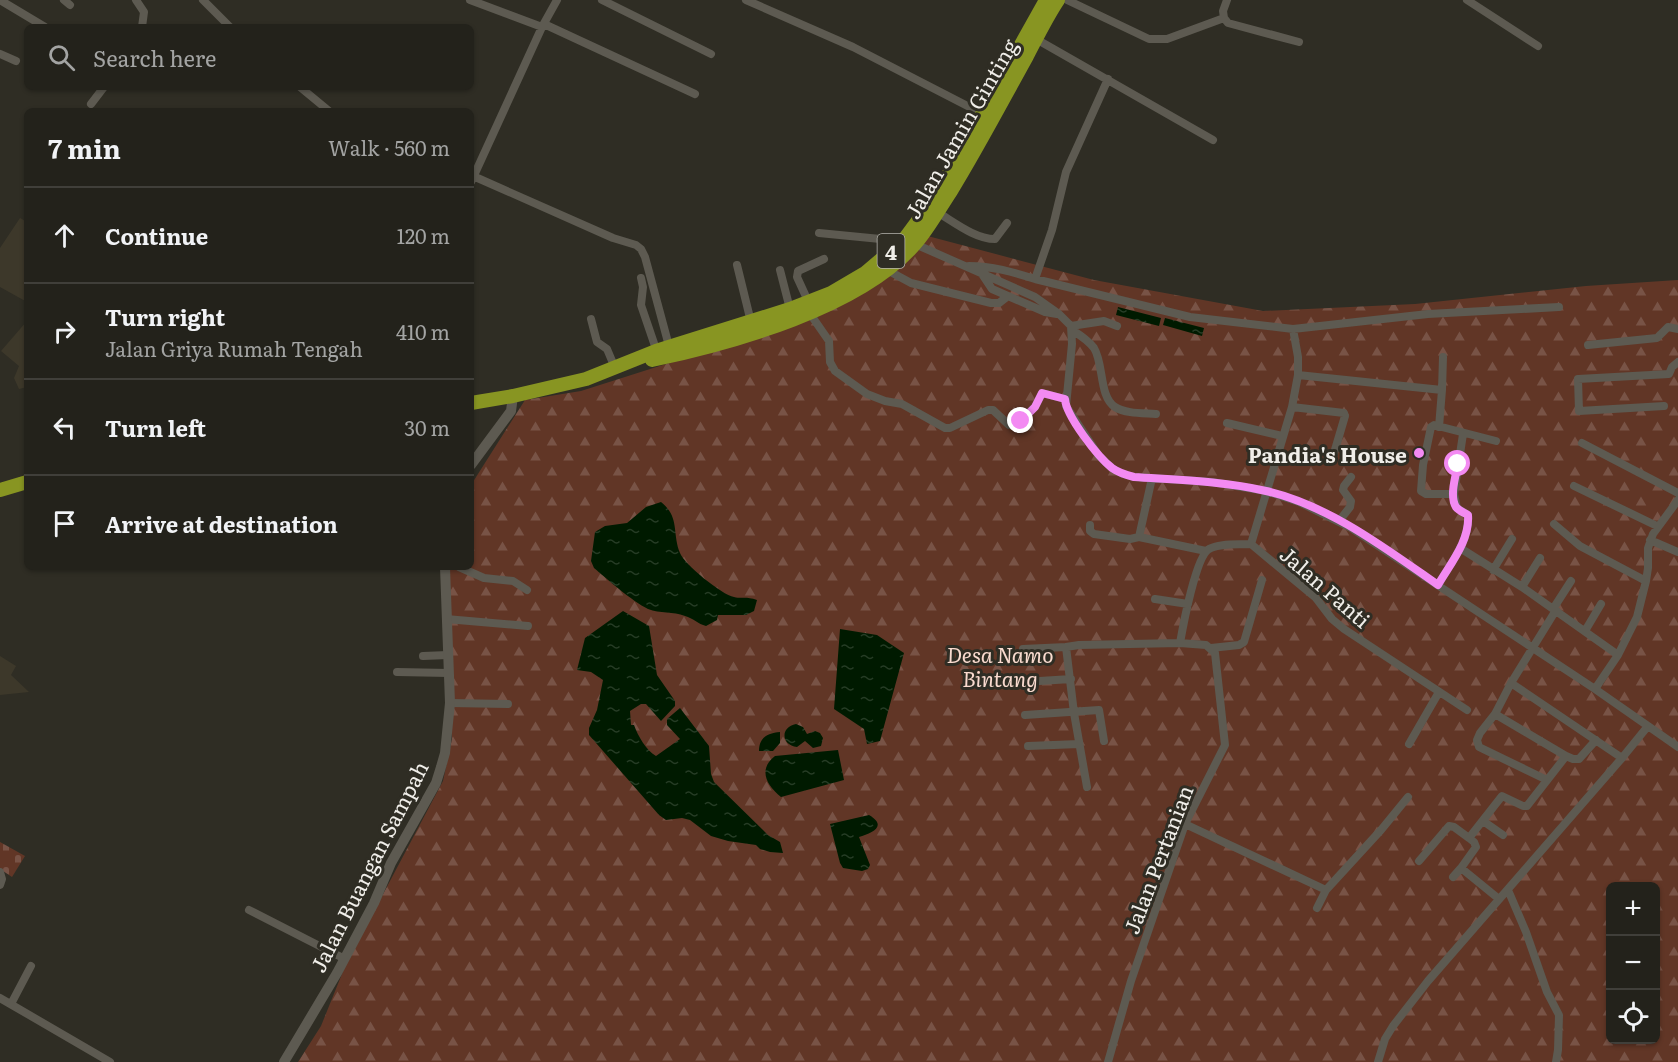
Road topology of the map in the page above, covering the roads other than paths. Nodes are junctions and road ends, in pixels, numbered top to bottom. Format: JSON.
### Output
{"nodes":[{"id":1,"x":0,"y":0,"type":"edge"},
{"id":2,"x":136,"y":0,"type":"edge"},
{"id":3,"x":203,"y":0,"type":"edge"},
{"id":4,"x":470,"y":0,"type":"edge"},
{"id":5,"x":557,"y":0,"type":"edge"},
{"id":6,"x":602,"y":0,"type":"edge"},
{"id":7,"x":746,"y":0,"type":"edge"},
{"id":8,"x":1046,"y":0,"type":"edge"},
{"id":9,"x":1058,"y":0,"type":"edge"},
{"id":10,"x":1067,"y":0,"type":"edge"},
{"id":11,"x":1227,"y":0,"type":"edge"},
{"id":12,"x":1467,"y":0,"type":"edge"},
{"id":13,"x":1224,"y":18,"type":"junction"},
{"id":14,"x":40,"y":24,"type":"edge"},
{"id":15,"x":142,"y":24,"type":"edge"},
{"id":16,"x":227,"y":24,"type":"edge"},
{"id":17,"x":543,"y":26,"type":"junction"},
{"id":18,"x":1036,"y":39,"type":"junction"},
{"id":19,"x":1299,"y":42,"type":"dead end"},
{"id":20,"x":1538,"y":46,"type":"dead end"},
{"id":21,"x":0,"y":54,"type":"edge"},
{"id":22,"x":711,"y":54,"type":"dead end"},
{"id":23,"x":16,"y":61,"type":"dead end"},
{"id":24,"x":1108,"y":79,"type":"junction"},
{"id":25,"x":102,"y":90,"type":"edge"},
{"id":26,"x":304,"y":90,"type":"edge"},
{"id":27,"x":695,"y":94,"type":"dead end"},
{"id":28,"x":91,"y":104,"type":"dead end"},
{"id":29,"x":325,"y":108,"type":"edge"},
{"id":30,"x":987,"y":116,"type":"junction"},
{"id":31,"x":1213,"y":140,"type":"dead end"},
{"id":32,"x":474,"y":175,"type":"edge"},
{"id":33,"x":474,"y":180,"type":"edge"},
{"id":34,"x":937,"y":212,"type":"junction"},
{"id":35,"x":1007,"y":223,"type":"dead end"},
{"id":36,"x":819,"y":232,"type":"dead end"},
{"id":37,"x":909,"y":243,"type":"junction"},
{"id":38,"x":824,"y":259,"type":"dead end"},
{"id":39,"x":737,"y":266,"type":"dead end"},
{"id":40,"x":964,"y":266,"type":"junction"},
{"id":41,"x":780,"y":270,"type":"dead end"},
{"id":42,"x":887,"y":270,"type":"junction"},
{"id":43,"x":982,"y":274,"type":"junction"},
{"id":44,"x":641,"y":278,"type":"dead end"},
{"id":45,"x":1035,"y":279,"type":"junction"},
{"id":46,"x":1008,"y":296,"type":"junction"},
{"id":47,"x":810,"y":306,"type":"junction"},
{"id":48,"x":1559,"y":307,"type":"dead end"},
{"id":49,"x":790,"y":309,"type":"junction"},
{"id":50,"x":1059,"y":314,"type":"junction"},
{"id":51,"x":591,"y":319,"type":"dead end"},
{"id":52,"x":751,"y":322,"type":"junction"},
{"id":53,"x":1117,"y":326,"type":"dead end"},
{"id":54,"x":1072,"y":328,"type":"junction"},
{"id":55,"x":1293,"y":329,"type":"junction"},
{"id":56,"x":1678,"y":329,"type":"edge"},
{"id":57,"x":1588,"y":345,"type":"dead end"},
{"id":58,"x":662,"y":352,"type":"junction"},
{"id":59,"x":1443,"y":357,"type":"dead end"},
{"id":60,"x":1678,"y":363,"type":"edge"},
{"id":61,"x":618,"y":367,"type":"junction"},
{"id":62,"x":1298,"y":375,"type":"junction"},
{"id":63,"x":1442,"y":390,"type":"junction"},
{"id":64,"x":513,"y":396,"type":"junction"},
{"id":65,"x":1065,"y":399,"type":"junction"},
{"id":66,"x":474,"y":402,"type":"edge"},
{"id":67,"x":1664,"y":406,"type":"dead end"},
{"id":68,"x":1292,"y":407,"type":"junction"},
{"id":69,"x":1156,"y":414,"type":"dead end"},
{"id":70,"x":1227,"y":423,"type":"dead end"},
{"id":71,"x":1439,"y":427,"type":"junction"},
{"id":72,"x":1463,"y":434,"type":"junction"},
{"id":73,"x":1282,"y":436,"type":"junction"},
{"id":74,"x":1496,"y":441,"type":"dead end"},
{"id":75,"x":1582,"y":443,"type":"dead end"},
{"id":76,"x":1332,"y":460,"type":"dead end"},
{"id":77,"x":474,"y":461,"type":"edge"},
{"id":78,"x":1351,"y":477,"type":"dead end"},
{"id":79,"x":1152,"y":478,"type":"junction"},
{"id":80,"x":24,"y":483,"type":"edge"},
{"id":81,"x":1574,"y":486,"type":"dead end"},
{"id":82,"x":0,"y":490,"type":"edge"},
{"id":83,"x":1266,"y":491,"type":"junction"},
{"id":84,"x":1678,"y":492,"type":"edge"},
{"id":85,"x":1454,"y":494,"type":"junction"},
{"id":86,"x":1678,"y":500,"type":"edge"},
{"id":87,"x":1338,"y":521,"type":"junction"},
{"id":88,"x":1554,"y":524,"type":"dead end"},
{"id":89,"x":1090,"y":525,"type":"dead end"},
{"id":90,"x":1657,"y":526,"type":"junction"},
{"id":91,"x":1139,"y":537,"type":"junction"},
{"id":92,"x":1512,"y":539,"type":"dead end"},
{"id":93,"x":1650,"y":540,"type":"junction"},
{"id":94,"x":1251,"y":544,"type":"junction"},
{"id":95,"x":1460,"y":548,"type":"junction"},
{"id":96,"x":1206,"y":551,"type":"junction"},
{"id":97,"x":1678,"y":552,"type":"edge"},
{"id":98,"x":1540,"y":558,"type":"dead end"},
{"id":99,"x":445,"y":570,"type":"edge"},
{"id":100,"x":466,"y":570,"type":"edge"},
{"id":101,"x":1493,"y":570,"type":"junction"},
{"id":102,"x":1262,"y":580,"type":"dead end"},
{"id":103,"x":1571,"y":581,"type":"dead end"},
{"id":104,"x":1646,"y":581,"type":"junction"},
{"id":105,"x":1438,"y":585,"type":"junction"},
{"id":106,"x":1522,"y":587,"type":"junction"},
{"id":107,"x":527,"y":590,"type":"dead end"},
{"id":108,"x":1155,"y":598,"type":"dead end"},
{"id":109,"x":1188,"y":604,"type":"junction"},
{"id":110,"x":1601,"y":604,"type":"dead end"},
{"id":111,"x":1554,"y":610,"type":"junction"},
{"id":112,"x":446,"y":619,"type":"junction"},
{"id":113,"x":528,"y":626,"type":"dead end"},
{"id":114,"x":1585,"y":631,"type":"junction"},
{"id":115,"x":1180,"y":643,"type":"junction"},
{"id":116,"x":1066,"y":647,"type":"junction"},
{"id":117,"x":1211,"y":648,"type":"junction"},
{"id":118,"x":1532,"y":648,"type":"junction"},
{"id":119,"x":1023,"y":649,"type":"dead end"},
{"id":120,"x":448,"y":655,"type":"junction"},
{"id":121,"x":1618,"y":655,"type":"junction"},
{"id":122,"x":423,"y":656,"type":"dead end"},
{"id":123,"x":397,"y":672,"type":"dead end"},
{"id":124,"x":449,"y":673,"type":"junction"},
{"id":125,"x":1071,"y":679,"type":"junction"},
{"id":126,"x":1024,"y":682,"type":"dead end"},
{"id":127,"x":1511,"y":683,"type":"junction"},
{"id":128,"x":1454,"y":688,"type":"dead end"},
{"id":129,"x":1595,"y":689,"type":"junction"},
{"id":130,"x":1439,"y":692,"type":"junction"},
{"id":131,"x":1448,"y":697,"type":"junction"},
{"id":132,"x":450,"y":703,"type":"junction"},
{"id":133,"x":508,"y":704,"type":"dead end"},
{"id":134,"x":1467,"y":710,"type":"dead end"},
{"id":135,"x":1074,"y":713,"type":"junction"},
{"id":136,"x":1495,"y":714,"type":"junction"},
{"id":137,"x":1025,"y":715,"type":"dead end"},
{"id":138,"x":1648,"y":726,"type":"junction"},
{"id":139,"x":1596,"y":740,"type":"junction"},
{"id":140,"x":1104,"y":741,"type":"dead end"},
{"id":141,"x":1079,"y":744,"type":"junction"},
{"id":142,"x":1409,"y":744,"type":"dead end"},
{"id":143,"x":1028,"y":746,"type":"dead end"},
{"id":144,"x":1678,"y":747,"type":"edge"},
{"id":145,"x":1566,"y":756,"type":"junction"},
{"id":146,"x":1622,"y":758,"type":"junction"},
{"id":147,"x":1546,"y":780,"type":"junction"},
{"id":148,"x":1087,"y":787,"type":"dead end"},
{"id":149,"x":1408,"y":797,"type":"dead end"},
{"id":150,"x":1483,"y":821,"type":"junction"},
{"id":151,"x":1185,"y":824,"type":"junction"},
{"id":152,"x":1503,"y":835,"type":"dead end"},
{"id":153,"x":1469,"y":838,"type":"junction"},
{"id":154,"x":1419,"y":861,"type":"dead end"},
{"id":155,"x":1461,"y":868,"type":"junction"},
{"id":156,"x":0,"y":872,"type":"edge"},
{"id":157,"x":1453,"y":877,"type":"dead end"},
{"id":158,"x":0,"y":885,"type":"edge"},
{"id":159,"x":1326,"y":890,"type":"junction"},
{"id":160,"x":1508,"y":890,"type":"junction"},
{"id":161,"x":1499,"y":899,"type":"junction"},
{"id":162,"x":1317,"y":908,"type":"dead end"},
{"id":163,"x":249,"y":910,"type":"dead end"},
{"id":164,"x":345,"y":959,"type":"junction"},
{"id":165,"x":31,"y":966,"type":"dead end"},
{"id":166,"x":0,"y":998,"type":"edge"},
{"id":167,"x":11,"y":1004,"type":"junction"},
{"id":168,"x":110,"y":1062,"type":"edge"},
{"id":169,"x":284,"y":1062,"type":"edge"},
{"id":170,"x":1108,"y":1062,"type":"edge"},
{"id":171,"x":1378,"y":1062,"type":"edge"},
{"id":172,"x":1556,"y":1062,"type":"edge"}],
"edges":[{"from":1,"to":14,"type":"street"},
{"from":2,"to":15,"type":"street"},
{"from":3,"to":16,"type":"street"},
{"from":4,"to":17,"type":"street"},
{"from":5,"to":17,"type":"street"},
{"from":6,"to":22,"type":"street"},
{"from":7,"to":30,"type":"street"},
{"from":8,"to":30,"type":"highway","name":"Jalan Jamin Ginting","number":"4"},
{"from":9,"to":18,"type":"highway","name":"Jalan Jamin Ginting","number":"4"},
{"from":10,"to":13,"type":"street"},
{"from":11,"to":13,"type":"street"},
{"from":12,"to":20,"type":"street"},
{"from":13,"to":19,"type":"street"},
{"from":17,"to":27,"type":"street"},
{"from":17,"to":32,"type":"street"},
{"from":18,"to":24,"type":"street"},
{"from":18,"to":30,"type":"highway","name":"Jalan Jamin Ginting","number":"4"},
{"from":21,"to":23,"type":"street"},
{"from":24,"to":31,"type":"street"},
{"from":24,"to":45,"type":"street"},
{"from":25,"to":28,"type":"street"},
{"from":26,"to":29,"type":"street"},
{"from":30,"to":34,"type":"highway","name":"Jalan Jamin Ginting","number":"4"},
{"from":30,"to":37,"type":"highway","name":"Jalan Jamin Ginting","number":"4"},
{"from":33,"to":58,"type":"street"},
{"from":34,"to":35,"type":"street"},
{"from":34,"to":37,"type":"highway","name":"Jalan Jamin Ginting","number":"4"},
{"from":36,"to":37,"type":"street"},
{"from":37,"to":40,"type":"street"},
{"from":37,"to":42,"type":"highway","name":"Jalan Jamin Ginting","number":"4"},
{"from":37,"to":47,"type":"highway","name":"Jalan Jamin Ginting","number":"4"},
{"from":38,"to":47,"type":"street"},
{"from":39,"to":52,"type":"street"},
{"from":40,"to":43,"type":"street"},
{"from":40,"to":45,"type":"street"},
{"from":41,"to":49,"type":"street"},
{"from":42,"to":46,"type":"street"},
{"from":42,"to":47,"type":"highway","name":"Jalan Jamin Ginting","number":"4"},
{"from":43,"to":46,"type":"street"},
{"from":43,"to":50,"type":"street"},
{"from":44,"to":58,"type":"street"},
{"from":45,"to":55,"type":"street"},
{"from":46,"to":50,"type":"street"},
{"from":47,"to":49,"type":"highway","name":"Jalan Jamin Ginting","number":"4"},
{"from":47,"to":58,"type":"highway","name":"Jalan Jamin Ginting","number":"4"},
{"from":47,"to":65,"type":"street"},
{"from":48,"to":55,"type":"street"},
{"from":49,"to":52,"type":"highway","name":"Jalan Jamin Ginting","number":"4"},
{"from":50,"to":54,"type":"street"},
{"from":51,"to":61,"type":"street"},
{"from":52,"to":58,"type":"highway","name":"Jalan Jamin Ginting","number":"4"},
{"from":53,"to":54,"type":"street"},
{"from":54,"to":65,"type":"street"},
{"from":54,"to":69,"type":"street"},
{"from":55,"to":62,"type":"street"},
{"from":56,"to":57,"type":"street"},
{"from":58,"to":61,"type":"highway","name":"Jalan Jamin Ginting","number":"4"},
{"from":59,"to":63,"type":"street"},
{"from":60,"to":67,"type":"street"},
{"from":61,"to":64,"type":"highway","name":"Jalan Jamin Ginting","number":"4"},
{"from":62,"to":63,"type":"street"},
{"from":62,"to":68,"type":"street"},
{"from":63,"to":71,"type":"street"},
{"from":64,"to":66,"type":"highway","name":"Jalan Jamin Ginting","number":"4"},
{"from":64,"to":77,"type":"street"},
{"from":65,"to":79,"type":"street"},
{"from":68,"to":73,"type":"street"},
{"from":68,"to":76,"type":"street"},
{"from":70,"to":73,"type":"street"},
{"from":71,"to":72,"type":"street"},
{"from":71,"to":85,"type":"street"},
{"from":72,"to":74,"type":"street"},
{"from":72,"to":85,"type":"street"},
{"from":73,"to":83,"type":"street"},
{"from":75,"to":84,"type":"street"},
{"from":78,"to":87,"type":"street"},
{"from":79,"to":83,"type":"street"},
{"from":79,"to":91,"type":"street"},
{"from":80,"to":82,"type":"highway"},
{"from":81,"to":90,"type":"street"},
{"from":83,"to":87,"type":"street"},
{"from":83,"to":94,"type":"street"},
{"from":85,"to":95,"type":"street"},
{"from":86,"to":90,"type":"street"},
{"from":87,"to":105,"type":"street"},
{"from":88,"to":104,"type":"street"},
{"from":89,"to":91,"type":"street"},
{"from":90,"to":93,"type":"street"},
{"from":91,"to":96,"type":"street"},
{"from":92,"to":101,"type":"street"},
{"from":93,"to":97,"type":"street"},
{"from":93,"to":104,"type":"street"},
{"from":94,"to":96,"type":"street"},
{"from":94,"to":130,"type":"street","name":"Jalan Panti"},
{"from":95,"to":101,"type":"street"},
{"from":95,"to":105,"type":"street"},
{"from":96,"to":109,"type":"street"},
{"from":98,"to":106,"type":"street"},
{"from":99,"to":112,"type":"street","name":"Jalan Buangan Sampah"},
{"from":100,"to":107,"type":"street"},
{"from":101,"to":106,"type":"street"},
{"from":102,"to":117,"type":"street"},
{"from":103,"to":111,"type":"street"},
{"from":104,"to":121,"type":"street"},
{"from":105,"to":118,"type":"street"},
{"from":106,"to":111,"type":"street"},
{"from":108,"to":109,"type":"street"},
{"from":109,"to":115,"type":"street"},
{"from":110,"to":114,"type":"street"},
{"from":111,"to":114,"type":"street"},
{"from":111,"to":118,"type":"street"},
{"from":112,"to":113,"type":"street"},
{"from":112,"to":120,"type":"street","name":"Jalan Buangan Sampah"},
{"from":114,"to":121,"type":"street"},
{"from":115,"to":116,"type":"street"},
{"from":115,"to":117,"type":"street"},
{"from":116,"to":119,"type":"street"},
{"from":116,"to":125,"type":"street"},
{"from":117,"to":151,"type":"street","name":"Jalan Pertanian"},
{"from":118,"to":127,"type":"street"},
{"from":118,"to":129,"type":"street"},
{"from":120,"to":122,"type":"street"},
{"from":120,"to":124,"type":"street","name":"Jalan Buangan Sampah"},
{"from":121,"to":129,"type":"street"},
{"from":123,"to":124,"type":"street"},
{"from":124,"to":132,"type":"street","name":"Jalan Buangan Sampah"},
{"from":125,"to":126,"type":"street"},
{"from":125,"to":135,"type":"street"},
{"from":127,"to":136,"type":"street"},
{"from":127,"to":139,"type":"street"},
{"from":128,"to":131,"type":"street"},
{"from":129,"to":138,"type":"street"},
{"from":130,"to":131,"type":"street","name":"Jalan Panti"},
{"from":130,"to":142,"type":"street"},
{"from":131,"to":134,"type":"street","name":"Jalan Panti"},
{"from":132,"to":133,"type":"street"},
{"from":132,"to":164,"type":"street","name":"Jalan Buangan Sampah"},
{"from":135,"to":137,"type":"street"},
{"from":135,"to":140,"type":"street"},
{"from":135,"to":141,"type":"street"},
{"from":136,"to":145,"type":"street"},
{"from":136,"to":147,"type":"street"},
{"from":138,"to":144,"type":"street"},
{"from":138,"to":146,"type":"street"},
{"from":139,"to":145,"type":"street"},
{"from":139,"to":146,"type":"street"},
{"from":141,"to":143,"type":"street"},
{"from":141,"to":148,"type":"street"},
{"from":145,"to":147,"type":"street"},
{"from":146,"to":160,"type":"street"},
{"from":147,"to":150,"type":"street"},
{"from":149,"to":159,"type":"street"},
{"from":150,"to":152,"type":"street"},
{"from":150,"to":153,"type":"street"},
{"from":151,"to":159,"type":"street"},
{"from":151,"to":170,"type":"street","name":"Jalan Pertanian"},
{"from":153,"to":154,"type":"street"},
{"from":153,"to":155,"type":"street"},
{"from":155,"to":157,"type":"street"},
{"from":155,"to":161,"type":"street"},
{"from":156,"to":158,"type":"street"},
{"from":159,"to":162,"type":"street"},
{"from":160,"to":161,"type":"street"},
{"from":160,"to":172,"type":"street"},
{"from":161,"to":171,"type":"street"},
{"from":163,"to":164,"type":"street"},
{"from":164,"to":169,"type":"street","name":"Jalan Buangan Sampah"},
{"from":165,"to":167,"type":"street"},
{"from":166,"to":167,"type":"street"},
{"from":167,"to":168,"type":"street"}]}
